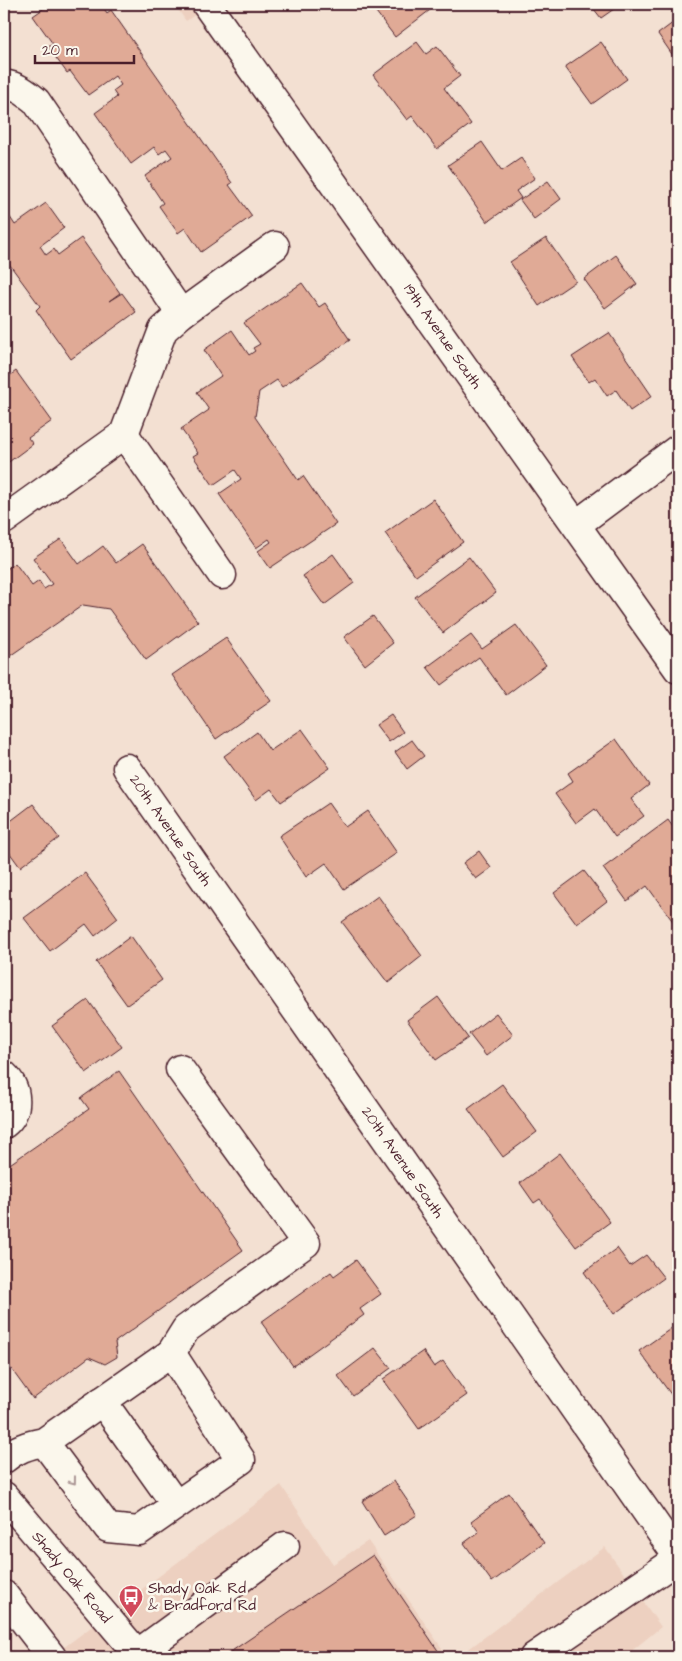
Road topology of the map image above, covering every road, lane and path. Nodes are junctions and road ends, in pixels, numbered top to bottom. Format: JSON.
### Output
{"nodes":[{"id":1,"x":208,"y":4,"type":"edge"},
{"id":2,"x":4,"y":84,"type":"edge"},
{"id":3,"x":275,"y":246,"type":"dead end"},
{"id":4,"x":181,"y":314,"type":"junction"},
{"id":5,"x":124,"y":434,"type":"junction"},
{"id":6,"x":678,"y":449,"type":"edge"},
{"id":7,"x":4,"y":520,"type":"edge"},
{"id":8,"x":576,"y":524,"type":"junction"},
{"id":9,"x":222,"y":575,"type":"dead end"},
{"id":10,"x":678,"y":669,"type":"edge"},
{"id":11,"x":127,"y":768,"type":"dead end"},
{"id":12,"x":180,"y":1069,"type":"dead end"},
{"id":13,"x":4,"y":1075,"type":"edge"},
{"id":14,"x":4,"y":1124,"type":"edge"},
{"id":15,"x":171,"y":1352,"type":"junction"},
{"id":16,"x":102,"y":1402,"type":"junction"},
{"id":17,"x":44,"y":1442,"type":"junction"},
{"id":18,"x":4,"y":1459,"type":"edge"},
{"id":19,"x":4,"y":1496,"type":"edge"},
{"id":20,"x":176,"y":1505,"type":"junction"},
{"id":21,"x":285,"y":1546,"type":"dead end"},
{"id":22,"x":678,"y":1558,"type":"edge"},
{"id":23,"x":7,"y":1606,"type":"edge"},
{"id":24,"x":138,"y":1656,"type":"edge"},
{"id":25,"x":52,"y":1657,"type":"edge"},
{"id":26,"x":534,"y":1657,"type":"edge"}],
"edges":[{"from":1,"to":8,"type":"street","name":"19th Avenue South"},
{"from":2,"to":4,"type":"street"},
{"from":3,"to":4,"type":"street"},
{"from":4,"to":5,"type":"street"},
{"from":5,"to":7,"type":"street"},
{"from":5,"to":9,"type":"street"},
{"from":6,"to":8,"type":"street"},
{"from":8,"to":10,"type":"street","name":"19th Avenue South"},
{"from":11,"to":22,"type":"street","name":"20th Avenue South"},
{"from":12,"to":15,"type":"street"},
{"from":13,"to":14,"type":"street"},
{"from":15,"to":16,"type":"street"},
{"from":15,"to":20,"type":"street"},
{"from":16,"to":17,"type":"street"},
{"from":16,"to":20,"type":"street"},
{"from":17,"to":18,"type":"street"},
{"from":17,"to":20,"type":"street","one_way":true},
{"from":19,"to":24,"type":"street","name":"Shady Oak Road"},
{"from":21,"to":24,"type":"street"},
{"from":22,"to":26,"type":"street"},
{"from":23,"to":25,"type":"street"}]}
